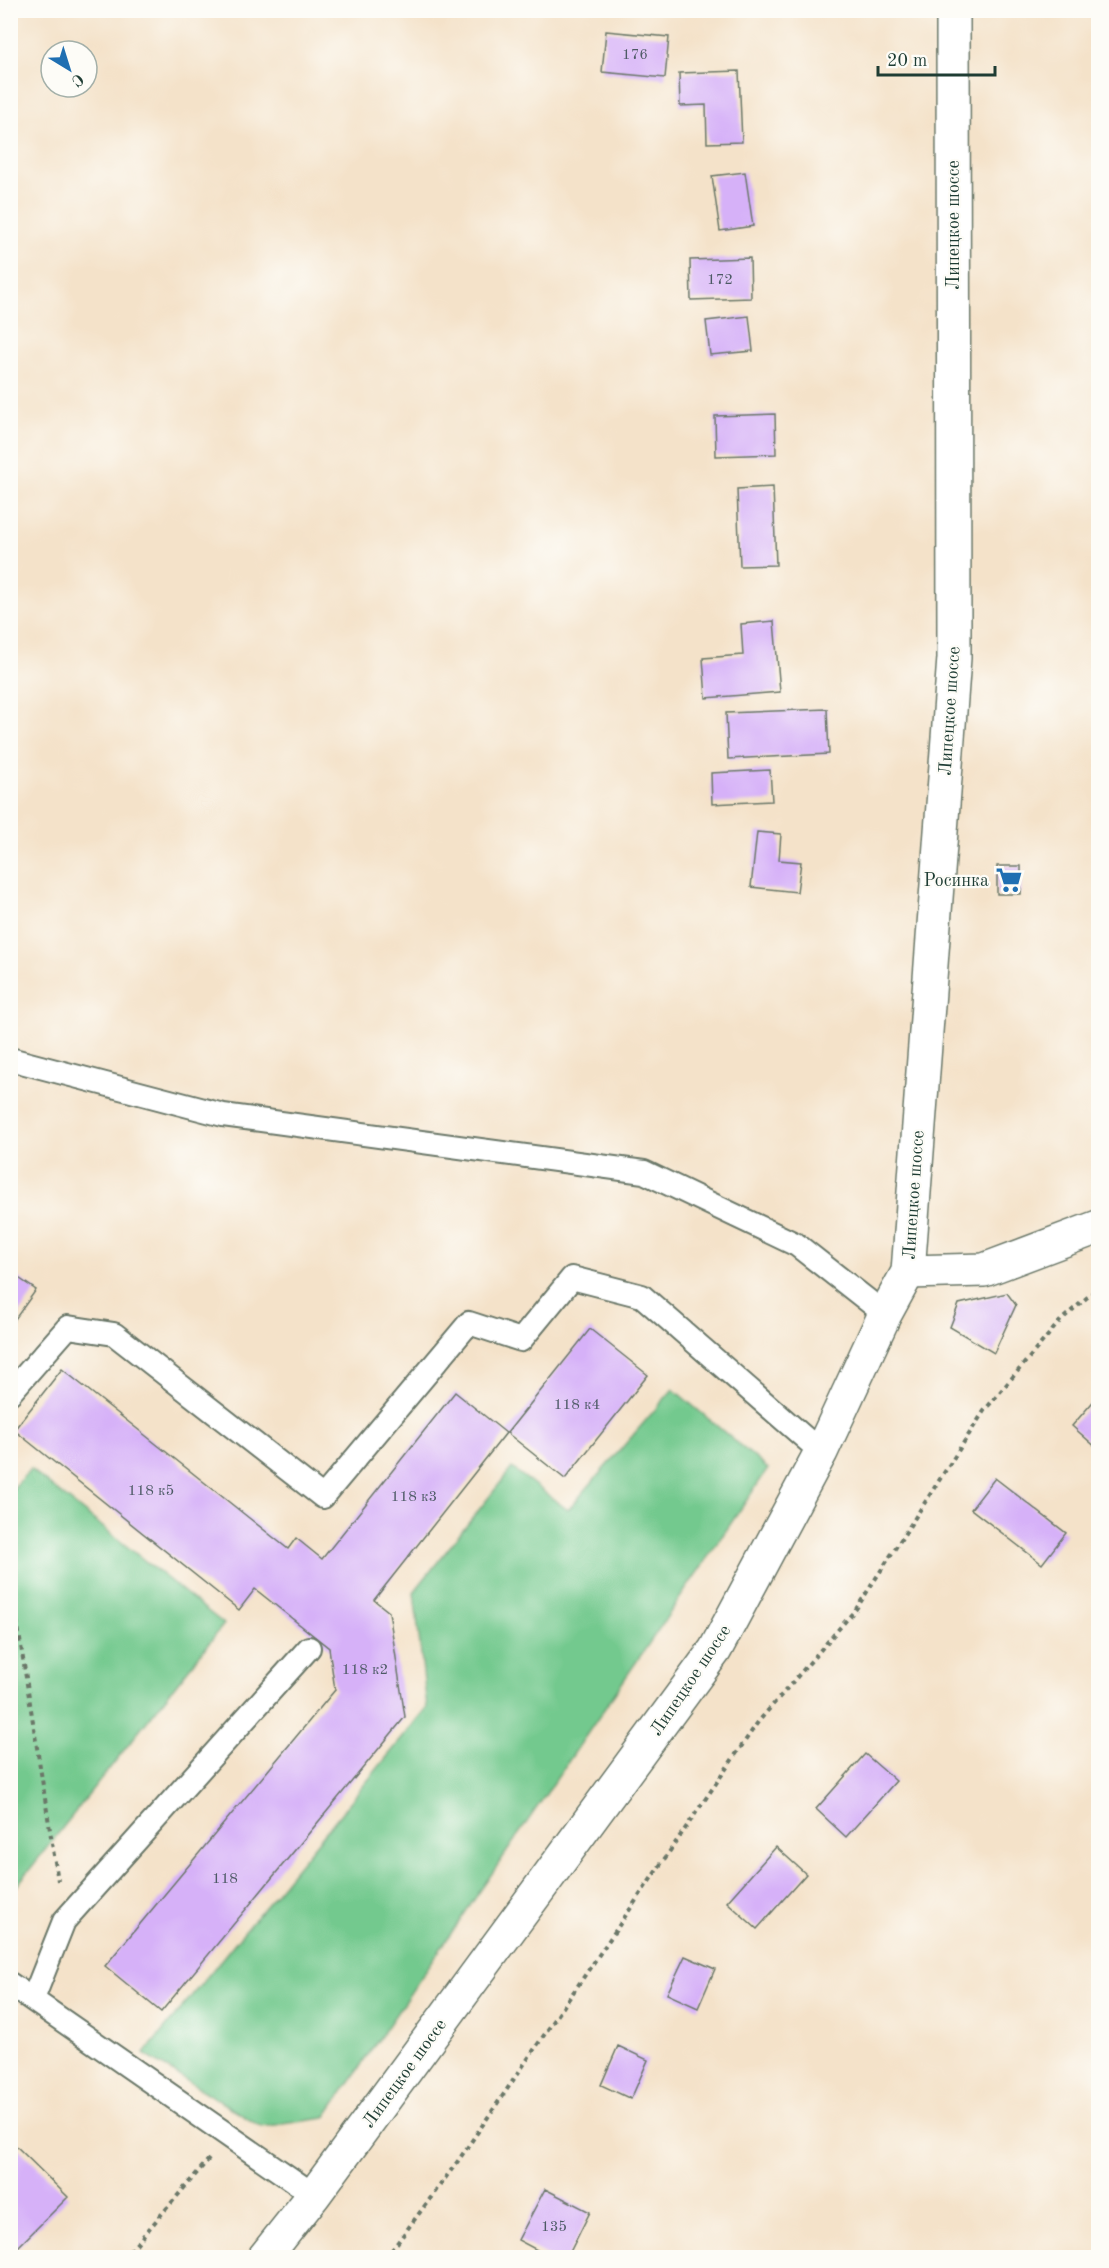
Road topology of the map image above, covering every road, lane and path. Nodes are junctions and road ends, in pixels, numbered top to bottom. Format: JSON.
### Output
{"nodes":[{"id":1,"x":953,"y":10,"type":"edge"},
{"id":2,"x":10,"y":1059,"type":"edge"},
{"id":3,"x":1098,"y":1227,"type":"edge"},
{"id":4,"x":908,"y":1272,"type":"junction"},
{"id":5,"x":1098,"y":1288,"type":"edge"},
{"id":6,"x":885,"y":1314,"type":"junction"},
{"id":7,"x":10,"y":1393,"type":"edge"},
{"id":8,"x":821,"y":1452,"type":"junction"},
{"id":9,"x":10,"y":1576,"type":"edge"},
{"id":10,"x":309,"y":1648,"type":"dead end"},
{"id":11,"x":64,"y":1921,"type":"junction"},
{"id":12,"x":10,"y":1984,"type":"edge"},
{"id":13,"x":33,"y":1999,"type":"junction"},
{"id":14,"x":229,"y":2135,"type":"junction"},
{"id":15,"x":314,"y":2195,"type":"junction"},
{"id":16,"x":124,"y":2258,"type":"edge"},
{"id":17,"x":264,"y":2258,"type":"edge"},
{"id":18,"x":386,"y":2258,"type":"edge"}],
"edges":[{"from":1,"to":4,"type":"main road","name":"Липецкое шоссе"},
{"from":2,"to":6,"type":"lane"},
{"from":3,"to":4,"type":"main road"},
{"from":4,"to":6,"type":"main road","name":"Липецкое шоссе"},
{"from":5,"to":18,"type":"path"},
{"from":6,"to":8,"type":"main road","name":"Липецкое шоссе"},
{"from":7,"to":8,"type":"lane"},
{"from":8,"to":15,"type":"main road","name":"Липецкое шоссе"},
{"from":9,"to":11,"type":"path"},
{"from":10,"to":11,"type":"lane"},
{"from":11,"to":13,"type":"lane"},
{"from":12,"to":13,"type":"lane"},
{"from":13,"to":14,"type":"lane"},
{"from":14,"to":15,"type":"lane"},
{"from":14,"to":16,"type":"path"},
{"from":15,"to":17,"type":"main road","name":"Липецкое шоссе"}]}
